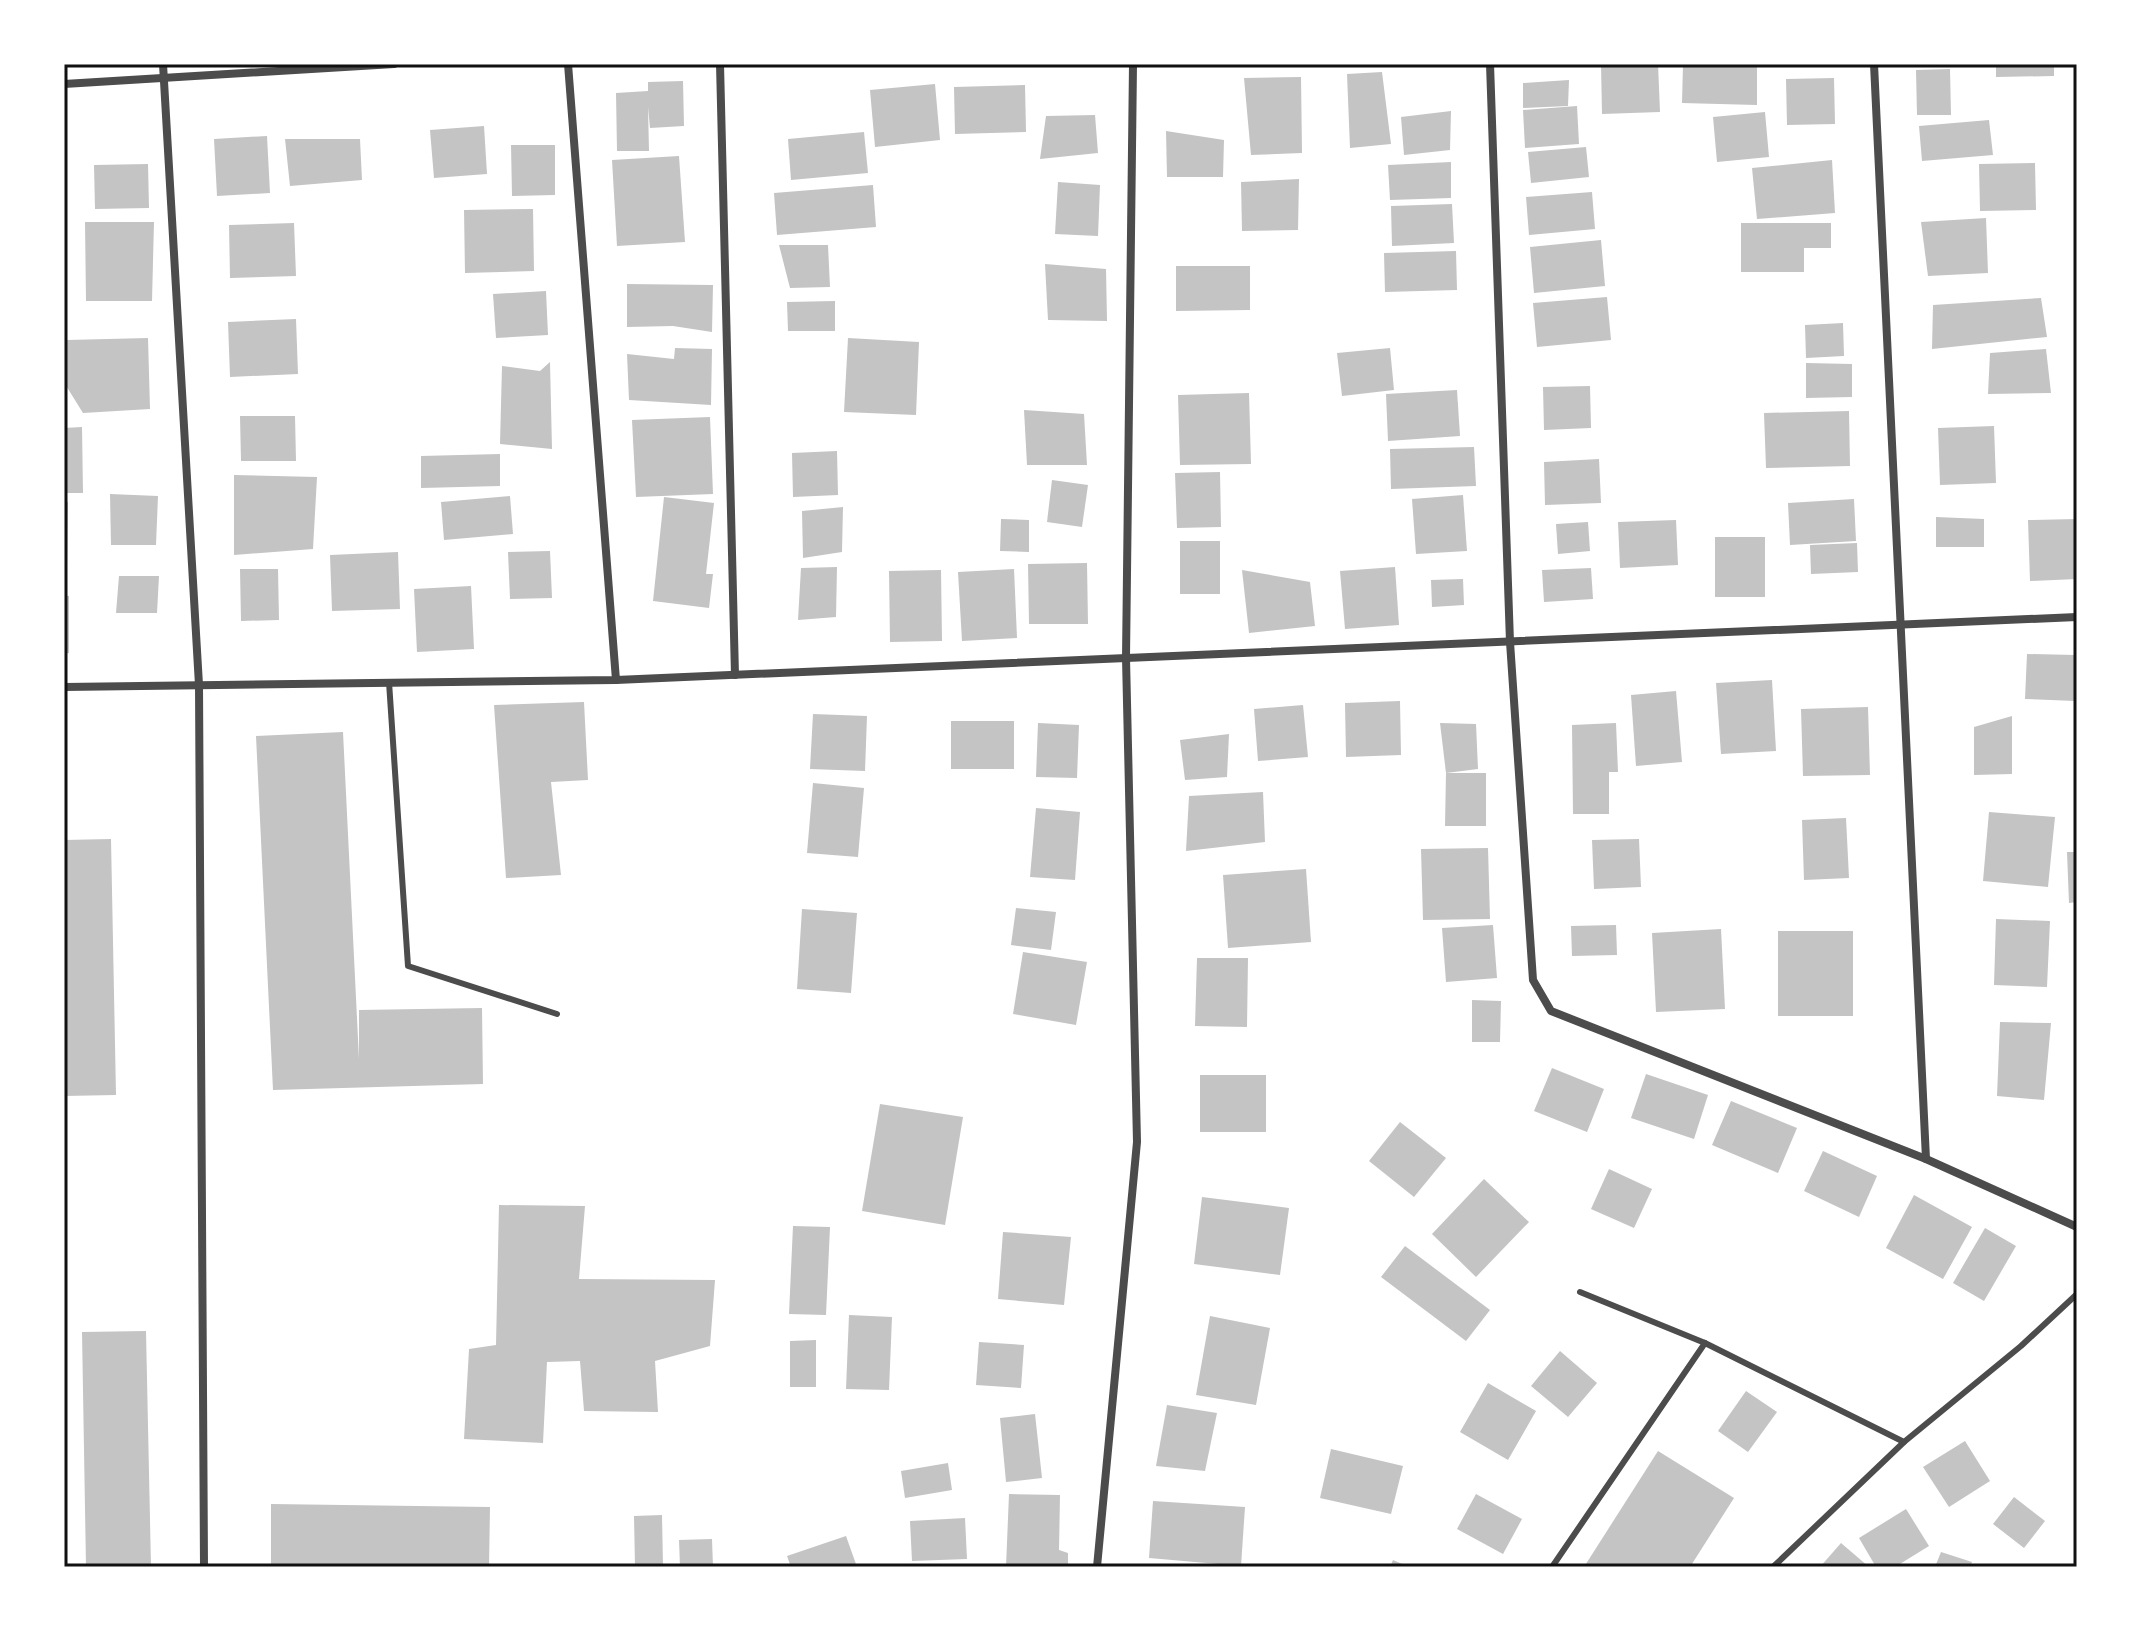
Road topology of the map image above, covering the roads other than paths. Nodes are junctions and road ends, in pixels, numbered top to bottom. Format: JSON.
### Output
{"nodes":[{"id":1,"x":163,"y":64,"type":"edge"},
{"id":2,"x":394,"y":64,"type":"edge"},
{"id":3,"x":568,"y":64,"type":"edge"},
{"id":4,"x":720,"y":64,"type":"edge"},
{"id":5,"x":1133,"y":64,"type":"edge"},
{"id":6,"x":1490,"y":64,"type":"edge"},
{"id":7,"x":1874,"y":64,"type":"edge"},
{"id":8,"x":163,"y":79,"type":"junction"},
{"id":9,"x":64,"y":84,"type":"edge"},
{"id":10,"x":2077,"y":617,"type":"edge"},
{"id":11,"x":1899,"y":625,"type":"junction"},
{"id":12,"x":1510,"y":642,"type":"junction"},
{"id":13,"x":1126,"y":658,"type":"junction"},
{"id":14,"x":735,"y":675,"type":"junction"},
{"id":15,"x":616,"y":680,"type":"junction"},
{"id":16,"x":389,"y":682,"type":"junction"},
{"id":17,"x":199,"y":685,"type":"junction"},
{"id":18,"x":64,"y":687,"type":"edge"},
{"id":19,"x":557,"y":1014,"type":"dead end"},
{"id":20,"x":1926,"y":1159,"type":"junction"},
{"id":21,"x":2077,"y":1227,"type":"edge"},
{"id":22,"x":1580,"y":1292,"type":"dead end"},
{"id":23,"x":2077,"y":1294,"type":"edge"},
{"id":24,"x":1705,"y":1343,"type":"junction"},
{"id":25,"x":1904,"y":1442,"type":"junction"},
{"id":26,"x":204,"y":1567,"type":"edge"},
{"id":27,"x":1097,"y":1567,"type":"edge"},
{"id":28,"x":1552,"y":1567,"type":"edge"},
{"id":29,"x":1773,"y":1567,"type":"edge"}],
"edges":[{"from":1,"to":8,"type":"street"},
{"from":2,"to":8,"type":"street"},
{"from":3,"to":15,"type":"street"},
{"from":4,"to":14,"type":"street"},
{"from":5,"to":13,"type":"street"},
{"from":6,"to":12,"type":"street"},
{"from":7,"to":11,"type":"street"},
{"from":8,"to":9,"type":"street"},
{"from":8,"to":17,"type":"street"},
{"from":10,"to":11,"type":"street"},
{"from":11,"to":12,"type":"street"},
{"from":11,"to":20,"type":"street"},
{"from":12,"to":13,"type":"street"},
{"from":12,"to":20,"type":"street"},
{"from":13,"to":14,"type":"street"},
{"from":13,"to":27,"type":"street"},
{"from":14,"to":15,"type":"street"},
{"from":15,"to":16,"type":"street"},
{"from":16,"to":17,"type":"street"},
{"from":16,"to":19,"type":"lane"},
{"from":17,"to":18,"type":"street"},
{"from":17,"to":26,"type":"street"},
{"from":20,"to":21,"type":"street"},
{"from":22,"to":24,"type":"lane"},
{"from":23,"to":25,"type":"lane"},
{"from":24,"to":25,"type":"lane"},
{"from":24,"to":28,"type":"lane"},
{"from":25,"to":29,"type":"lane"}]}
